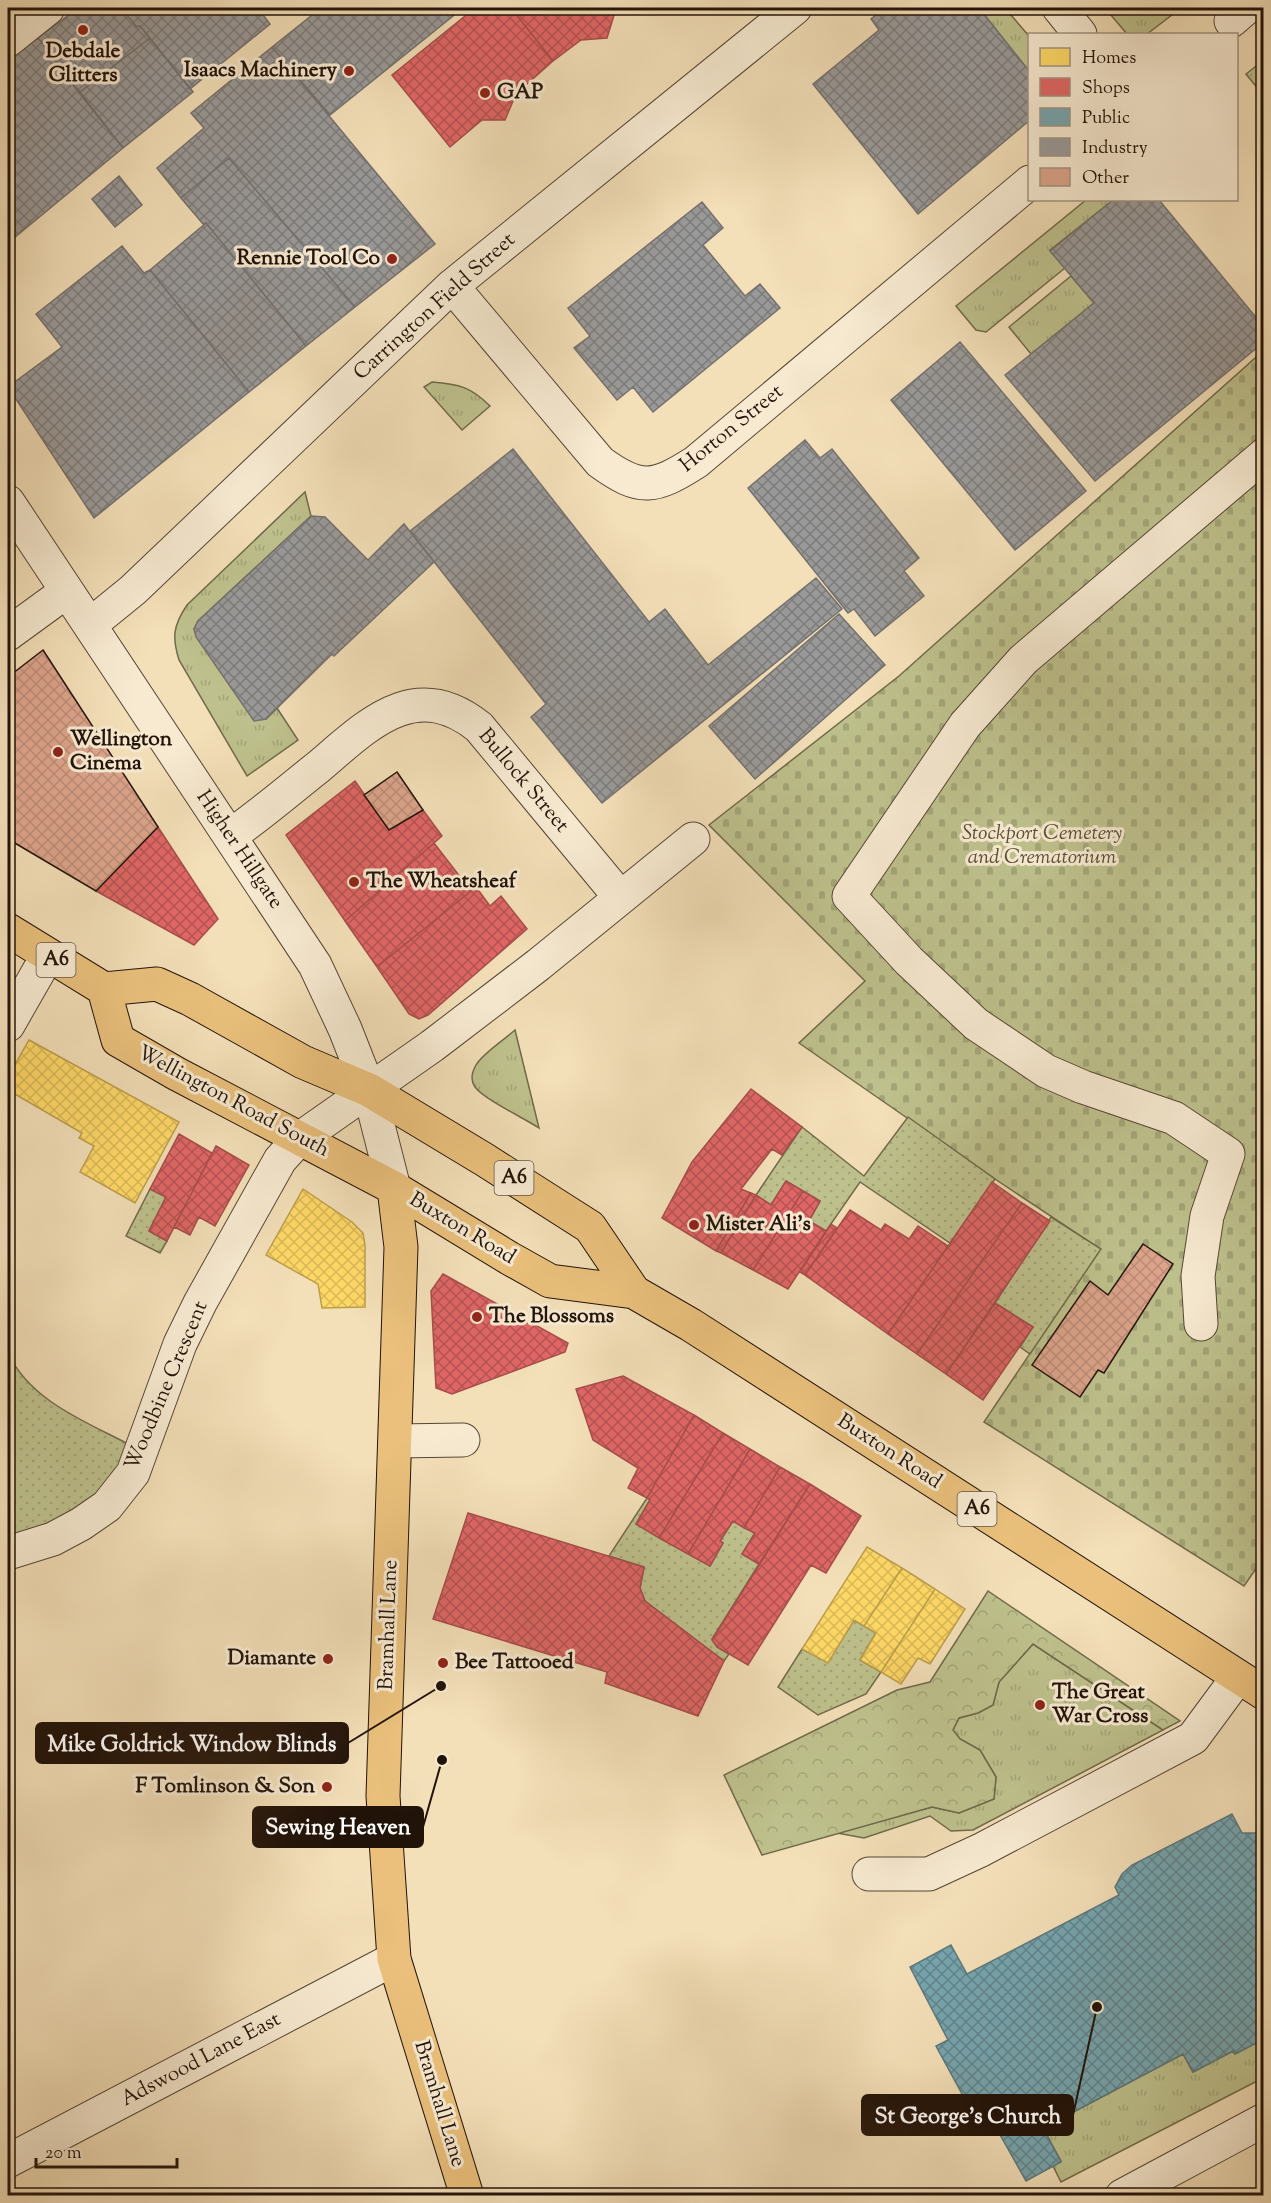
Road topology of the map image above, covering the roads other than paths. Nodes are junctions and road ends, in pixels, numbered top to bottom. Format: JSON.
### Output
{"nodes":[{"id":1,"x":48,"y":8,"type":"edge"},
{"id":2,"x":795,"y":8,"type":"edge"},
{"id":3,"x":1059,"y":8,"type":"edge"},
{"id":4,"x":1079,"y":33,"type":"edge"},
{"id":5,"x":8,"y":40,"type":"edge"},
{"id":6,"x":1028,"y":183,"type":"edge"},
{"id":7,"x":452,"y":286,"type":"junction"},
{"id":8,"x":1263,"y":455,"type":"edge"},
{"id":9,"x":8,"y":502,"type":"edge"},
{"id":10,"x":67,"y":591,"type":"junction"},
{"id":11,"x":90,"y":625,"type":"junction"},
{"id":12,"x":8,"y":634,"type":"edge"},
{"id":13,"x":230,"y":836,"type":"junction"},
{"id":14,"x":693,"y":839,"type":"dead end"},
{"id":15,"x":620,"y":897,"type":"junction"},
{"id":16,"x":8,"y":930,"type":"edge"},
{"id":17,"x":48,"y":955,"type":"junction"},
{"id":18,"x":104,"y":989,"type":"junction"},
{"id":19,"x":8,"y":1025,"type":"edge"},
{"id":20,"x":369,"y":1090,"type":"junction"},
{"id":21,"x":299,"y":1139,"type":"junction"},
{"id":22,"x":394,"y":1188,"type":"junction"},
{"id":23,"x":634,"y":1292,"type":"junction"},
{"id":24,"x":1201,"y":1324,"type":"dead end"},
{"id":25,"x":463,"y":1440,"type":"dead end"},
{"id":26,"x":396,"y":1441,"type":"junction"},
{"id":27,"x":8,"y":1553,"type":"edge"},
{"id":28,"x":1251,"y":1685,"type":"edge"},
{"id":29,"x":869,"y":1874,"type":"dead end"},
{"id":30,"x":394,"y":1959,"type":"junction"},
{"id":31,"x":1263,"y":2120,"type":"edge"},
{"id":32,"x":8,"y":2161,"type":"edge"},
{"id":33,"x":467,"y":2196,"type":"edge"},
{"id":34,"x":1122,"y":2196,"type":"edge"}],
"edges":[{"from":1,"to":5,"type":"street"},
{"from":2,"to":7,"type":"street","name":"Carrington Field Street"},
{"from":3,"to":4,"type":"street"},
{"from":6,"to":7,"type":"street","name":"Horton Street"},
{"from":7,"to":11,"type":"street","name":"Carrington Field Street"},
{"from":8,"to":24,"type":"street"},
{"from":9,"to":10,"type":"street","name":"Higher Hillgate"},
{"from":10,"to":11,"type":"street","name":"Higher Hillgate"},
{"from":10,"to":12,"type":"street"},
{"from":11,"to":13,"type":"street","name":"Higher Hillgate"},
{"from":13,"to":15,"type":"street","name":"Bullock Street"},
{"from":13,"to":20,"type":"street","name":"Higher Hillgate"},
{"from":14,"to":15,"type":"street"},
{"from":15,"to":20,"type":"street"},
{"from":16,"to":17,"type":"main road","number":"A6"},
{"from":17,"to":18,"type":"main road","number":"A6"},
{"from":17,"to":19,"type":"street"},
{"from":18,"to":20,"type":"main road","number":"A6"},
{"from":18,"to":21,"type":"main road","name":"Wellington Road South","number":"A6"},
{"from":20,"to":21,"type":"street","name":"Woodbine Crescent"},
{"from":20,"to":22,"type":"street","name":"Higher Hillgate"},
{"from":20,"to":23,"type":"main road","name":"Buxton Road","number":"A6"},
{"from":21,"to":22,"type":"main road","name":"Wellington Road South","number":"A6"},
{"from":21,"to":27,"type":"street","name":"Woodbine Crescent"},
{"from":22,"to":23,"type":"main road","name":"Buxton Road","number":"A6"},
{"from":22,"to":26,"type":"main road","name":"Bramhall Lane"},
{"from":23,"to":28,"type":"main road","name":"Buxton Road","number":"A6"},
{"from":25,"to":26,"type":"street"},
{"from":26,"to":30,"type":"main road","name":"Bramhall Lane"},
{"from":28,"to":29,"type":"street"},
{"from":30,"to":32,"type":"street","name":"Adswood Lane East"},
{"from":30,"to":33,"type":"main road","name":"Bramhall Lane"},
{"from":31,"to":34,"type":"street"}]}
